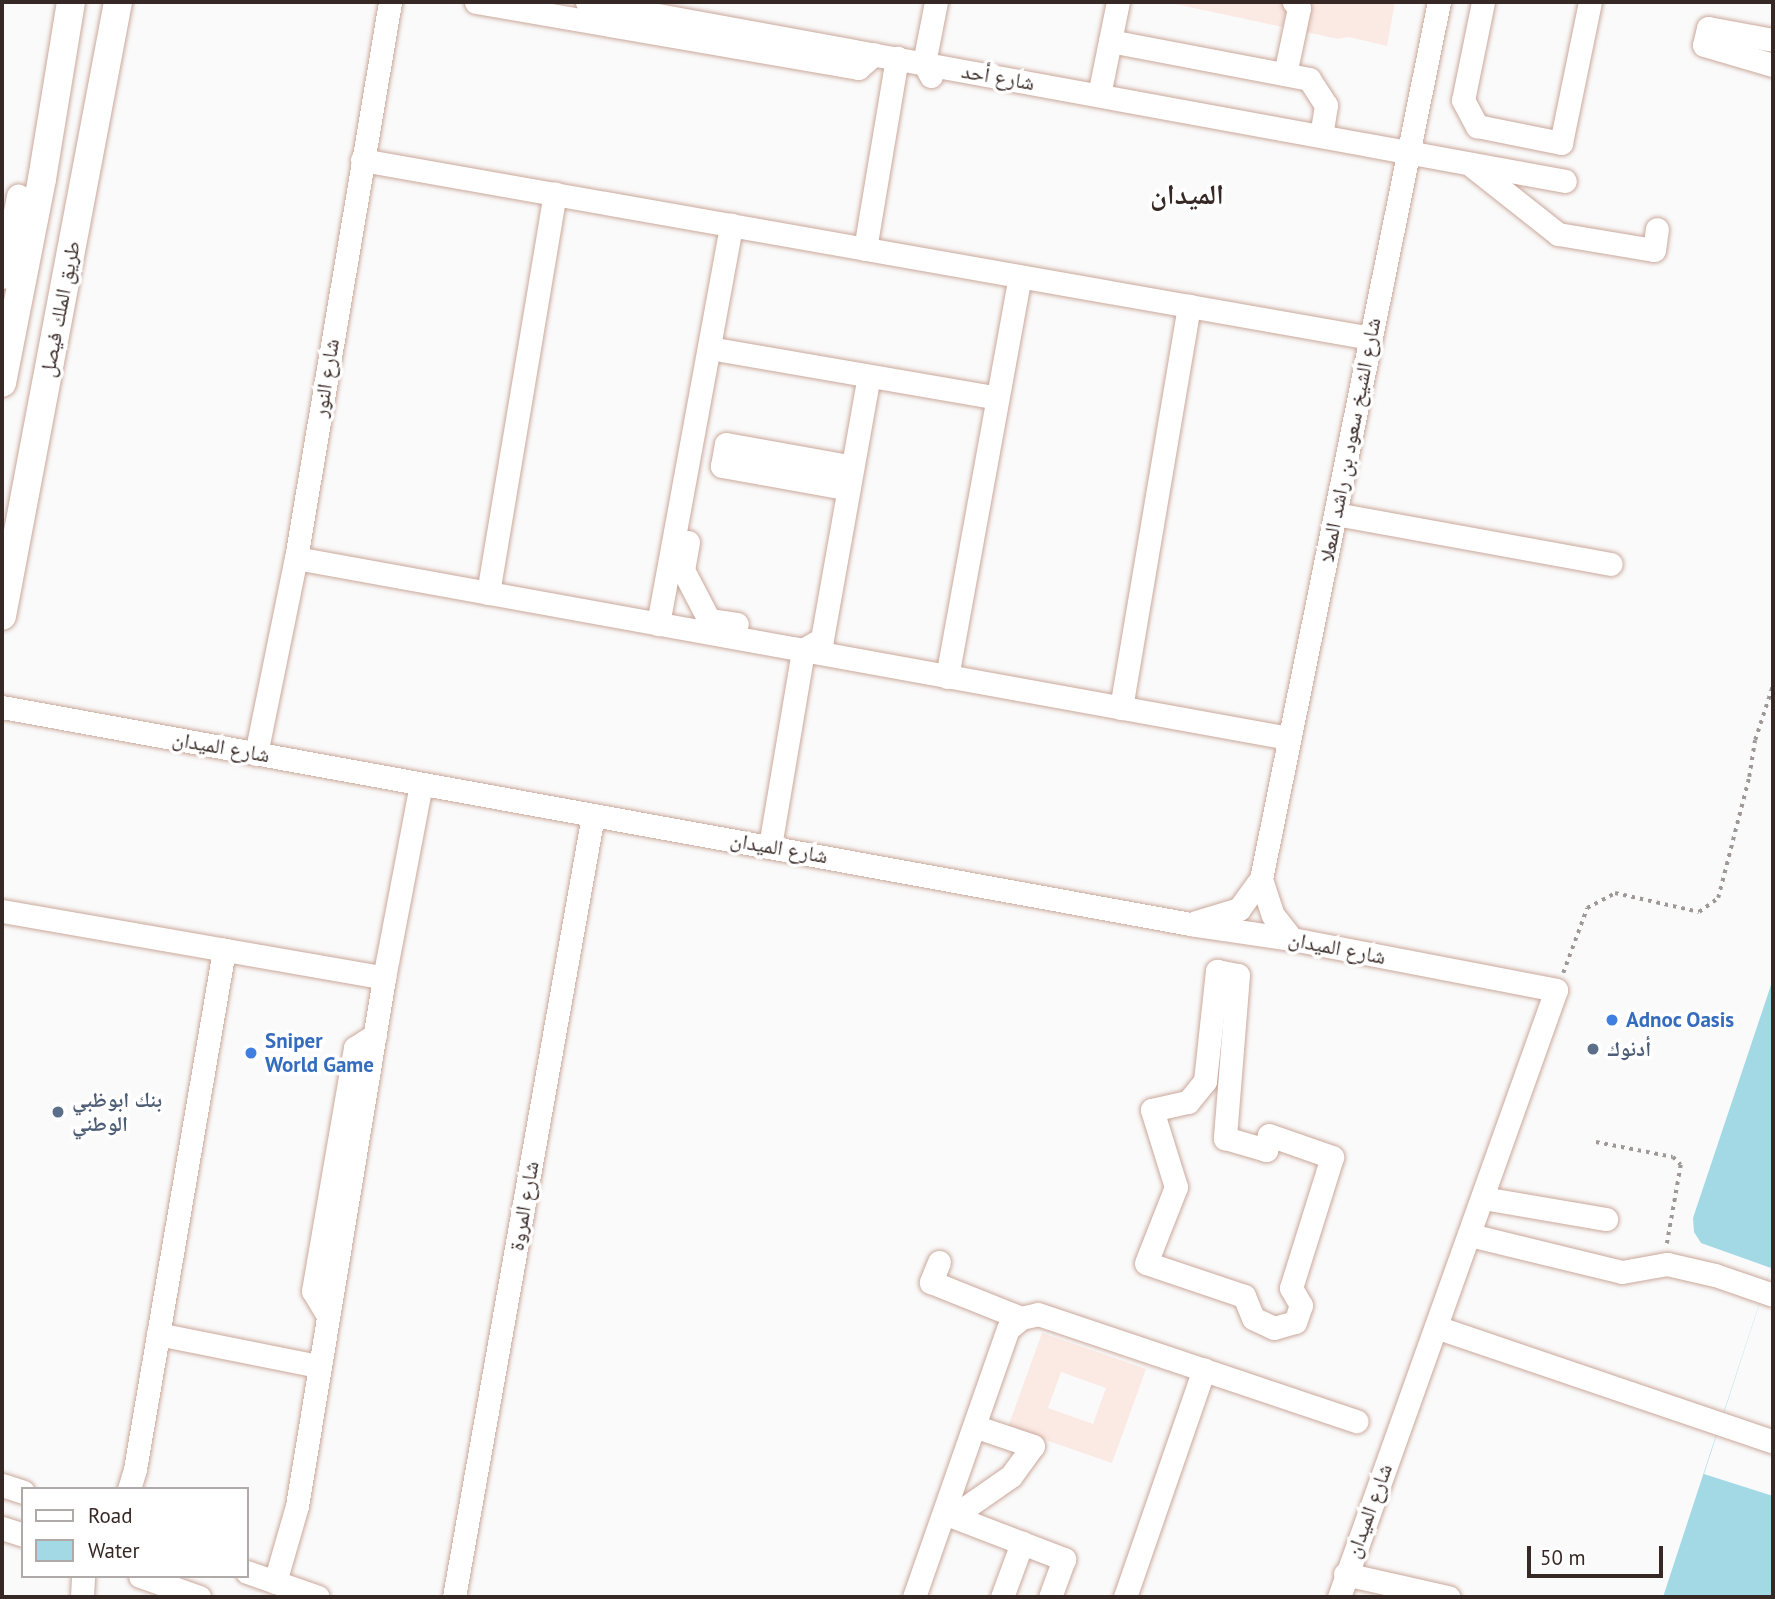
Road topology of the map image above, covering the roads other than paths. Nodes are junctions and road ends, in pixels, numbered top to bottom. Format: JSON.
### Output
{"nodes":[{"id":1,"x":71,"y":2,"type":"edge"},
{"id":2,"x":118,"y":2,"type":"edge"},
{"id":3,"x":390,"y":2,"type":"edge"},
{"id":4,"x":477,"y":2,"type":"edge"},
{"id":5,"x":587,"y":2,"type":"edge"},
{"id":6,"x":936,"y":2,"type":"edge"},
{"id":7,"x":1118,"y":2,"type":"edge"},
{"id":8,"x":1294,"y":2,"type":"edge"},
{"id":9,"x":1439,"y":2,"type":"edge"},
{"id":10,"x":1483,"y":2,"type":"edge"},
{"id":11,"x":1590,"y":2,"type":"edge"},
{"id":12,"x":626,"y":5,"type":"edge"},
{"id":13,"x":1773,"y":40,"type":"edge"},
{"id":14,"x":1110,"y":41,"type":"junction"},
{"id":15,"x":886,"y":56,"type":"junction"},
{"id":16,"x":924,"y":63,"type":"junction"},
{"id":17,"x":1773,"y":65,"type":"edge"},
{"id":18,"x":1285,"y":74,"type":"junction"},
{"id":19,"x":1099,"y":95,"type":"junction"},
{"id":20,"x":1321,"y":136,"type":"junction"},
{"id":21,"x":1366,"y":144,"type":"junction"},
{"id":22,"x":1408,"y":152,"type":"junction"},
{"id":23,"x":362,"y":160,"type":"junction"},
{"id":24,"x":1468,"y":163,"type":"junction"},
{"id":25,"x":42,"y":179,"type":"junction"},
{"id":26,"x":1565,"y":181,"type":"dead end"},
{"id":27,"x":555,"y":194,"type":"junction"},
{"id":28,"x":10,"y":199,"type":"edge"},
{"id":29,"x":1393,"y":220,"type":"junction"},
{"id":30,"x":731,"y":225,"type":"junction"},
{"id":31,"x":1657,"y":229,"type":"dead end"},
{"id":32,"x":767,"y":232,"type":"junction"},
{"id":33,"x":865,"y":249,"type":"junction"},
{"id":34,"x":961,"y":266,"type":"junction"},
{"id":35,"x":2,"y":277,"type":"edge"},
{"id":36,"x":1020,"y":277,"type":"junction"},
{"id":37,"x":1189,"y":306,"type":"junction"},
{"id":38,"x":1370,"y":338,"type":"junction"},
{"id":39,"x":709,"y":348,"type":"junction"},
{"id":40,"x":869,"y":376,"type":"junction"},
{"id":41,"x":2,"y":383,"type":"edge"},
{"id":42,"x":998,"y":398,"type":"junction"},
{"id":43,"x":708,"y":444,"type":"junction"},
{"id":44,"x":1344,"y":515,"type":"junction"},
{"id":45,"x":296,"y":558,"type":"junction"},
{"id":46,"x":1610,"y":564,"type":"dead end"},
{"id":47,"x":488,"y":593,"type":"junction"},
{"id":48,"x":2,"y":616,"type":"edge"},
{"id":49,"x":658,"y":624,"type":"junction"},
{"id":50,"x":813,"y":645,"type":"junction"},
{"id":51,"x":947,"y":677,"type":"junction"},
{"id":52,"x":2,"y":707,"type":"edge"},
{"id":53,"x":1121,"y":708,"type":"junction"},
{"id":54,"x":1288,"y":738,"type":"junction"},
{"id":55,"x":256,"y":754,"type":"junction"},
{"id":56,"x":421,"y":784,"type":"junction"},
{"id":57,"x":593,"y":815,"type":"junction"},
{"id":58,"x":770,"y":846,"type":"junction"},
{"id":59,"x":1261,"y":878,"type":"junction"},
{"id":60,"x":2,"y":911,"type":"edge"},
{"id":61,"x":1190,"y":924,"type":"junction"},
{"id":62,"x":1292,"y":939,"type":"junction"},
{"id":63,"x":223,"y":950,"type":"junction"},
{"id":64,"x":384,"y":978,"type":"junction"},
{"id":65,"x":1332,"y":1157,"type":"joint"},
{"id":66,"x":1483,"y":1198,"type":"junction"},
{"id":67,"x":1606,"y":1219,"type":"dead end"},
{"id":68,"x":1470,"y":1235,"type":"junction"},
{"id":69,"x":939,"y":1262,"type":"dead end"},
{"id":70,"x":1773,"y":1295,"type":"edge"},
{"id":71,"x":1021,"y":1318,"type":"junction"},
{"id":72,"x":1436,"y":1327,"type":"junction"},
{"id":73,"x":158,"y":1334,"type":"junction"},
{"id":74,"x":318,"y":1366,"type":"junction"},
{"id":75,"x":1204,"y":1369,"type":"junction"},
{"id":76,"x":1356,"y":1421,"type":"dead end"},
{"id":77,"x":974,"y":1426,"type":"junction"},
{"id":78,"x":1773,"y":1442,"type":"edge"},
{"id":79,"x":2,"y":1485,"type":"edge"},
{"id":80,"x":130,"y":1487,"type":"edge"},
{"id":81,"x":21,"y":1491,"type":"edge"},
{"id":82,"x":944,"y":1513,"type":"junction"},
{"id":83,"x":2,"y":1528,"type":"edge"},
{"id":84,"x":21,"y":1534,"type":"edge"},
{"id":85,"x":1022,"y":1543,"type":"junction"},
{"id":86,"x":248,"y":1572,"type":"edge"},
{"id":87,"x":1345,"y":1574,"type":"junction"},
{"id":88,"x":83,"y":1578,"type":"edge"},
{"id":89,"x":146,"y":1578,"type":"edge"},
{"id":90,"x":275,"y":1582,"type":"junction"},
{"id":91,"x":82,"y":1597,"type":"edge"},
{"id":92,"x":199,"y":1597,"type":"edge"},
{"id":93,"x":318,"y":1597,"type":"edge"},
{"id":94,"x":454,"y":1597,"type":"edge"},
{"id":95,"x":914,"y":1597,"type":"edge"},
{"id":96,"x":1002,"y":1597,"type":"edge"},
{"id":97,"x":1050,"y":1597,"type":"edge"},
{"id":98,"x":1125,"y":1597,"type":"edge"},
{"id":99,"x":1339,"y":1597,"type":"edge"},
{"id":100,"x":1448,"y":1597,"type":"edge"}],
"edges":[{"from":1,"to":25,"type":"main road","name":"طريق الملك فيصل"},
{"from":2,"to":48,"type":"main road","name":"طريق الملك فيصل"},
{"from":3,"to":23,"type":"street","name":"شارع النور"},
{"from":4,"to":15,"type":"street"},
{"from":5,"to":12,"type":"street","name":"شارع أحد"},
{"from":6,"to":16,"type":"street"},
{"from":7,"to":14,"type":"street"},
{"from":8,"to":18,"type":"street"},
{"from":9,"to":22,"type":"street","name":"شارع الشيخ سعود بن راشد المعلا"},
{"from":10,"to":11,"type":"street"},
{"from":12,"to":15,"type":"street","name":"شارع أحد"},
{"from":13,"to":17,"type":"street"},
{"from":14,"to":18,"type":"street"},
{"from":14,"to":19,"type":"street"},
{"from":15,"to":16,"type":"street","name":"شارع أحد"},
{"from":15,"to":33,"type":"street"},
{"from":16,"to":19,"type":"street","name":"شارع أحد"},
{"from":16,"to":21,"type":"street"},
{"from":18,"to":20,"type":"street"},
{"from":19,"to":20,"type":"street","name":"شارع أحد"},
{"from":20,"to":21,"type":"street","name":"شارع أحد"},
{"from":21,"to":22,"type":"street","name":"شارع أحد"},
{"from":22,"to":24,"type":"street","name":"شارع أحد"},
{"from":22,"to":29,"type":"street","name":"شارع الشيخ سعود بن راشد المعلا"},
{"from":23,"to":27,"type":"street"},
{"from":23,"to":45,"type":"street","name":"شارع النور"},
{"from":24,"to":26,"type":"street","name":"شارع أحد"},
{"from":24,"to":31,"type":"street"},
{"from":25,"to":28,"type":"street"},
{"from":25,"to":41,"type":"main road","name":"طريق الملك فيصل"},
{"from":27,"to":30,"type":"street"},
{"from":27,"to":47,"type":"street"},
{"from":28,"to":35,"type":"street"},
{"from":29,"to":38,"type":"street","name":"شارع الشيخ سعود بن راشد المعلا"},
{"from":29,"to":44,"type":"street"},
{"from":30,"to":32,"type":"street"},
{"from":30,"to":39,"type":"street"},
{"from":32,"to":33,"type":"street"},
{"from":32,"to":34,"type":"street"},
{"from":33,"to":34,"type":"street"},
{"from":34,"to":36,"type":"street"},
{"from":36,"to":37,"type":"street"},
{"from":36,"to":42,"type":"street"},
{"from":37,"to":38,"type":"street"},
{"from":37,"to":53,"type":"street"},
{"from":38,"to":44,"type":"street","name":"شارع الشيخ سعود بن راشد المعلا"},
{"from":39,"to":40,"type":"street"},
{"from":39,"to":43,"type":"street"},
{"from":40,"to":42,"type":"street"},
{"from":40,"to":50,"type":"street"},
{"from":42,"to":51,"type":"street"},
{"from":43,"to":49,"type":"street"},
{"from":43,"to":50,"type":"street"},
{"from":44,"to":46,"type":"street"},
{"from":44,"to":54,"type":"street","name":"شارع الشيخ سعود بن راشد المعلا"},
{"from":45,"to":47,"type":"street"},
{"from":45,"to":55,"type":"street","name":"شارع النور"},
{"from":47,"to":49,"type":"street"},
{"from":49,"to":50,"type":"street"},
{"from":50,"to":51,"type":"street"},
{"from":50,"to":58,"type":"street"},
{"from":51,"to":53,"type":"street"},
{"from":52,"to":55,"type":"street","name":"شارع الميدان"},
{"from":53,"to":54,"type":"street"},
{"from":54,"to":59,"type":"street","name":"شارع الشيخ سعود بن راشد المعلا"},
{"from":55,"to":56,"type":"street","name":"شارع الميدان"},
{"from":56,"to":57,"type":"street","name":"شارع الميدان"},
{"from":56,"to":64,"type":"street"},
{"from":57,"to":58,"type":"street","name":"شارع الميدان"},
{"from":57,"to":94,"type":"street","name":"شارع المروة"},
{"from":58,"to":61,"type":"street","name":"شارع الميدان"},
{"from":59,"to":61,"type":"street","name":"شارع الشيخ سعود بن راشد المعلا"},
{"from":59,"to":62,"type":"street","name":"شارع الشيخ سعود بن راشد المعلا"},
{"from":60,"to":63,"type":"street"},
{"from":61,"to":62,"type":"street","name":"شارع الميدان"},
{"from":62,"to":66,"type":"street","name":"شارع الميدان"},
{"from":63,"to":64,"type":"street"},
{"from":63,"to":73,"type":"street"},
{"from":64,"to":74,"type":"street"},
{"from":65,"to":65,"type":"street"},
{"from":66,"to":67,"type":"street"},
{"from":66,"to":68,"type":"street","name":"شارع الميدان"},
{"from":68,"to":70,"type":"street"},
{"from":68,"to":72,"type":"street","name":"شارع الميدان"},
{"from":69,"to":71,"type":"street"},
{"from":71,"to":75,"type":"street"},
{"from":71,"to":77,"type":"street"},
{"from":72,"to":78,"type":"street"},
{"from":72,"to":87,"type":"street","name":"شارع الميدان"},
{"from":73,"to":74,"type":"street"},
{"from":73,"to":80,"type":"street"},
{"from":74,"to":90,"type":"street"},
{"from":75,"to":76,"type":"street"},
{"from":75,"to":98,"type":"street"},
{"from":77,"to":82,"type":"street"},
{"from":77,"to":82,"type":"street"},
{"from":79,"to":81,"type":"street"},
{"from":82,"to":85,"type":"street"},
{"from":82,"to":95,"type":"street"},
{"from":83,"to":84,"type":"street"},
{"from":85,"to":96,"type":"street"},
{"from":85,"to":97,"type":"street"},
{"from":86,"to":90,"type":"street"},
{"from":87,"to":99,"type":"street","name":"شارع الميدان"},
{"from":87,"to":100,"type":"street"},
{"from":88,"to":91,"type":"street"},
{"from":89,"to":92,"type":"street"},
{"from":90,"to":93,"type":"street"}]}
